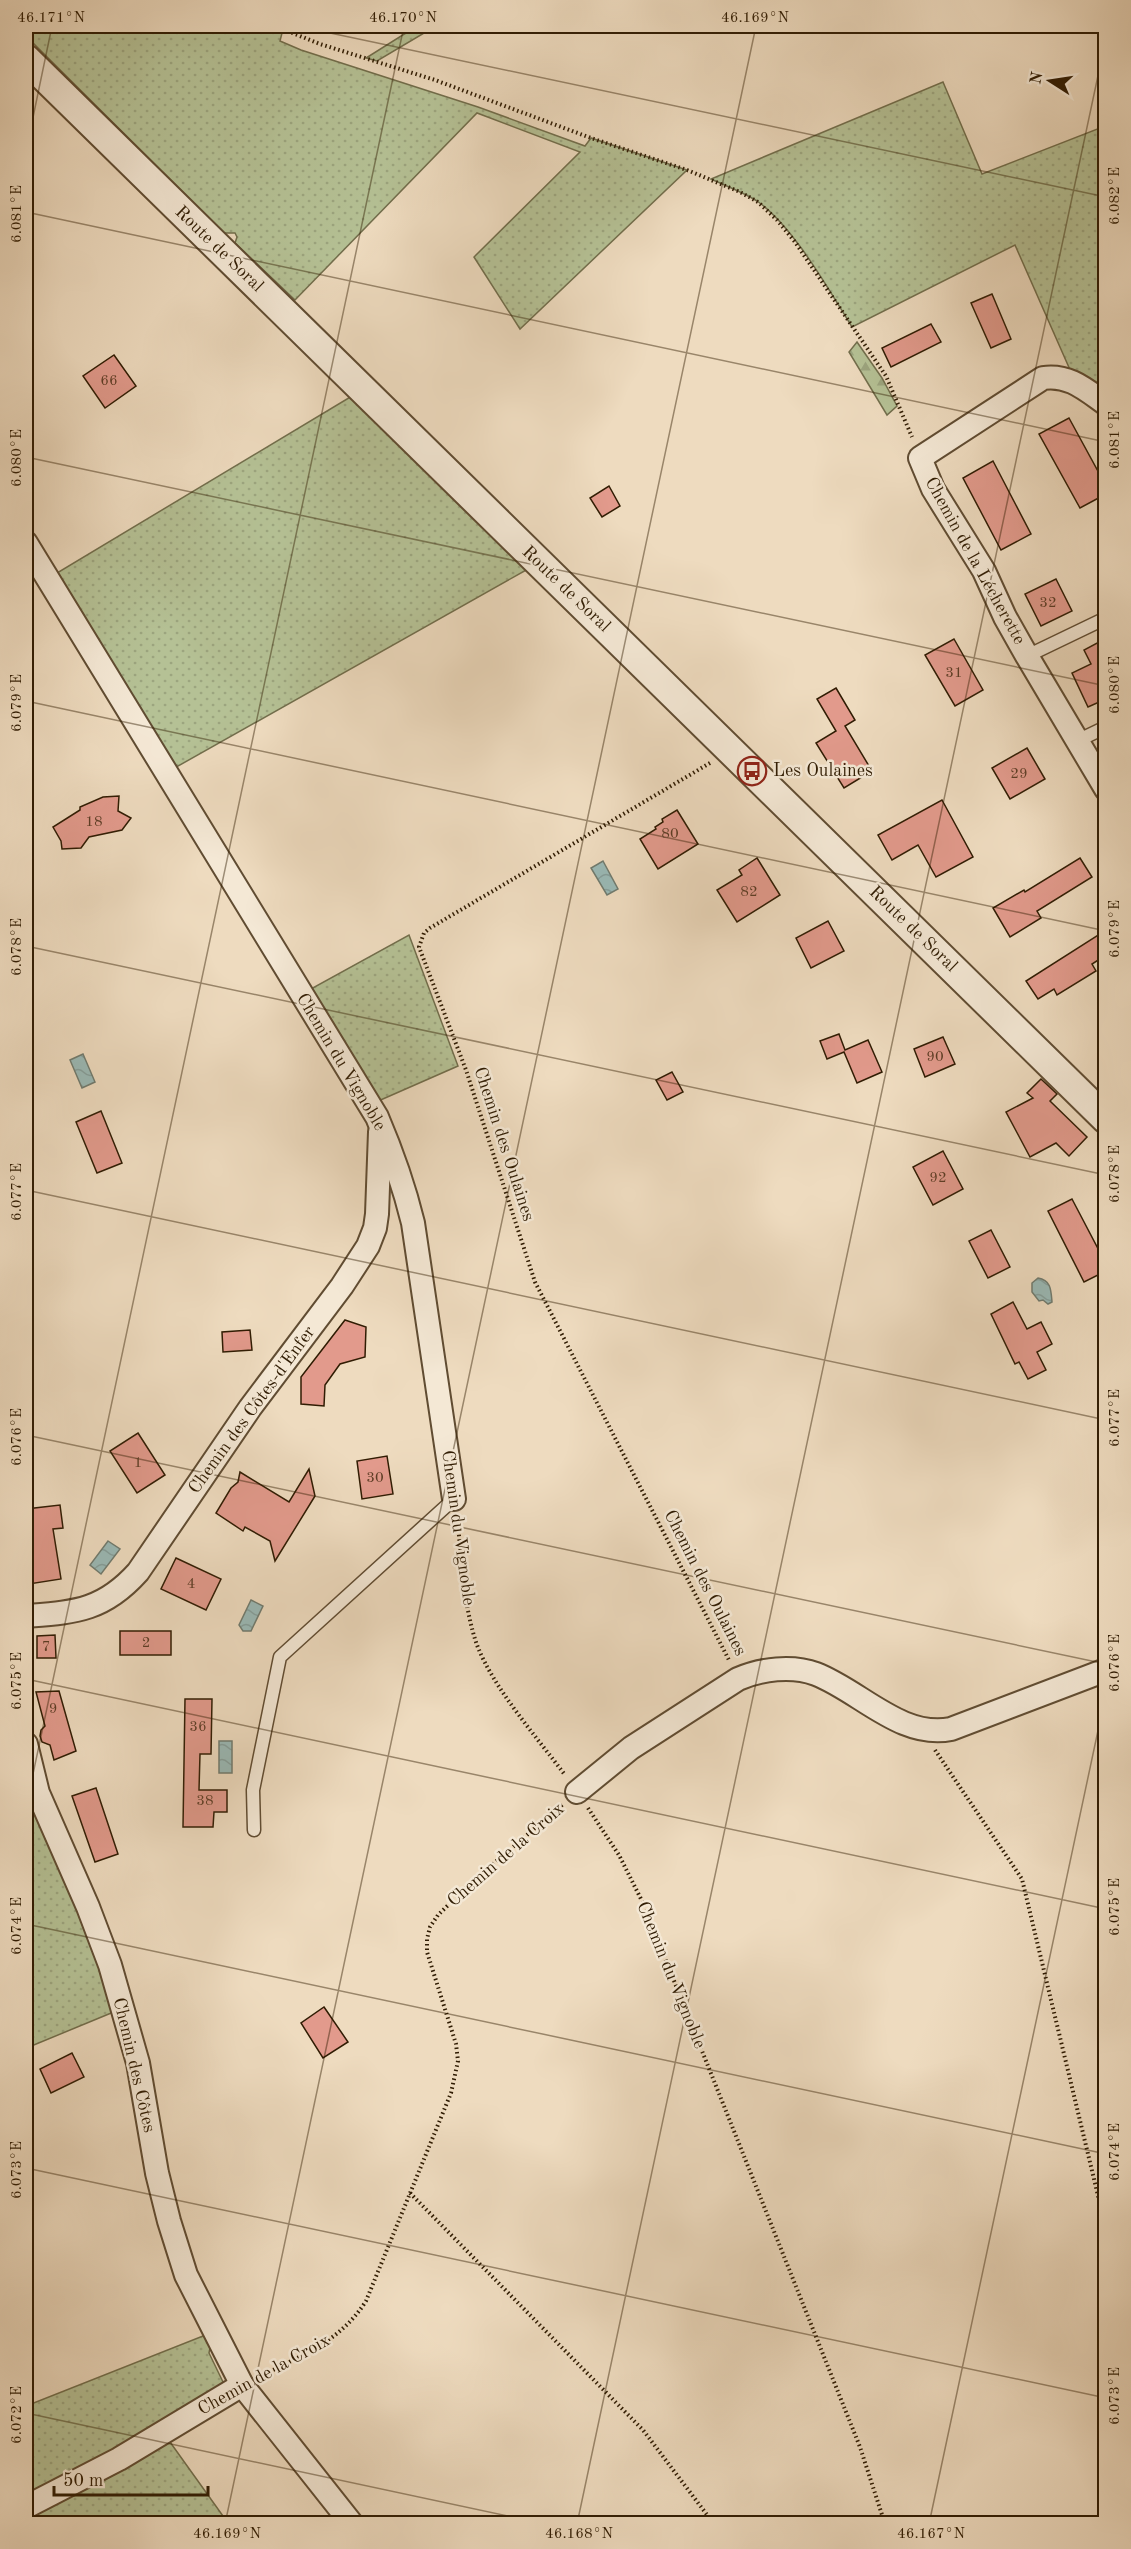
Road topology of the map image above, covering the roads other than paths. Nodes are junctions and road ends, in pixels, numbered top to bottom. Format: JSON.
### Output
{"nodes":[{"id":1,"x":26,"y":59,"type":"edge"},
{"id":2,"x":1106,"y":404,"type":"edge"},
{"id":3,"x":26,"y":543,"type":"edge"},
{"id":4,"x":1106,"y":618,"type":"edge"},
{"id":5,"x":1027,"y":656,"type":"junction"},
{"id":6,"x":1106,"y":727,"type":"edge"},
{"id":7,"x":1077,"y":741,"type":"junction"},
{"id":8,"x":1106,"y":789,"type":"edge"},
{"id":9,"x":1106,"y":1119,"type":"edge"},
{"id":10,"x":381,"y":1125,"type":"junction"},
{"id":11,"x":454,"y":1499,"type":"joint"},
{"id":12,"x":26,"y":1616,"type":"edge"},
{"id":13,"x":1106,"y":1670,"type":"edge"},
{"id":14,"x":26,"y":1744,"type":"edge"},
{"id":15,"x":577,"y":1792,"type":"road end"},
{"id":16,"x":254,"y":1830,"type":"dead end"},
{"id":17,"x":242,"y":2385,"type":"junction"},
{"id":18,"x":26,"y":2507,"type":"edge"},
{"id":19,"x":352,"y":2523,"type":"edge"}],
"edges":[{"from":1,"to":9,"type":"street","name":"Route de Soral"},
{"from":2,"to":5,"type":"street","name":"Chemin de la Lécherette"},
{"from":3,"to":10,"type":"street","name":"Chemin du Vignoble"},
{"from":4,"to":5,"type":"lane"},
{"from":5,"to":7,"type":"street","name":"Chemin de la Lécherette"},
{"from":6,"to":7,"type":"lane"},
{"from":7,"to":8,"type":"street","name":"Chemin de la Lécherette"},
{"from":10,"to":11,"type":"street","name":"Chemin du Vignoble"},
{"from":10,"to":12,"type":"street","name":"Chemin des Côtes-d'Enfer"},
{"from":11,"to":16,"type":"lane"},
{"from":13,"to":15,"type":"street","name":"Chemin de la Croix"},
{"from":14,"to":17,"type":"street","name":"Chemin des Côtes"},
{"from":17,"to":18,"type":"street","name":"Chemin de la Croix"},
{"from":17,"to":19,"type":"street","name":"Chemin des Côtes"}]}
